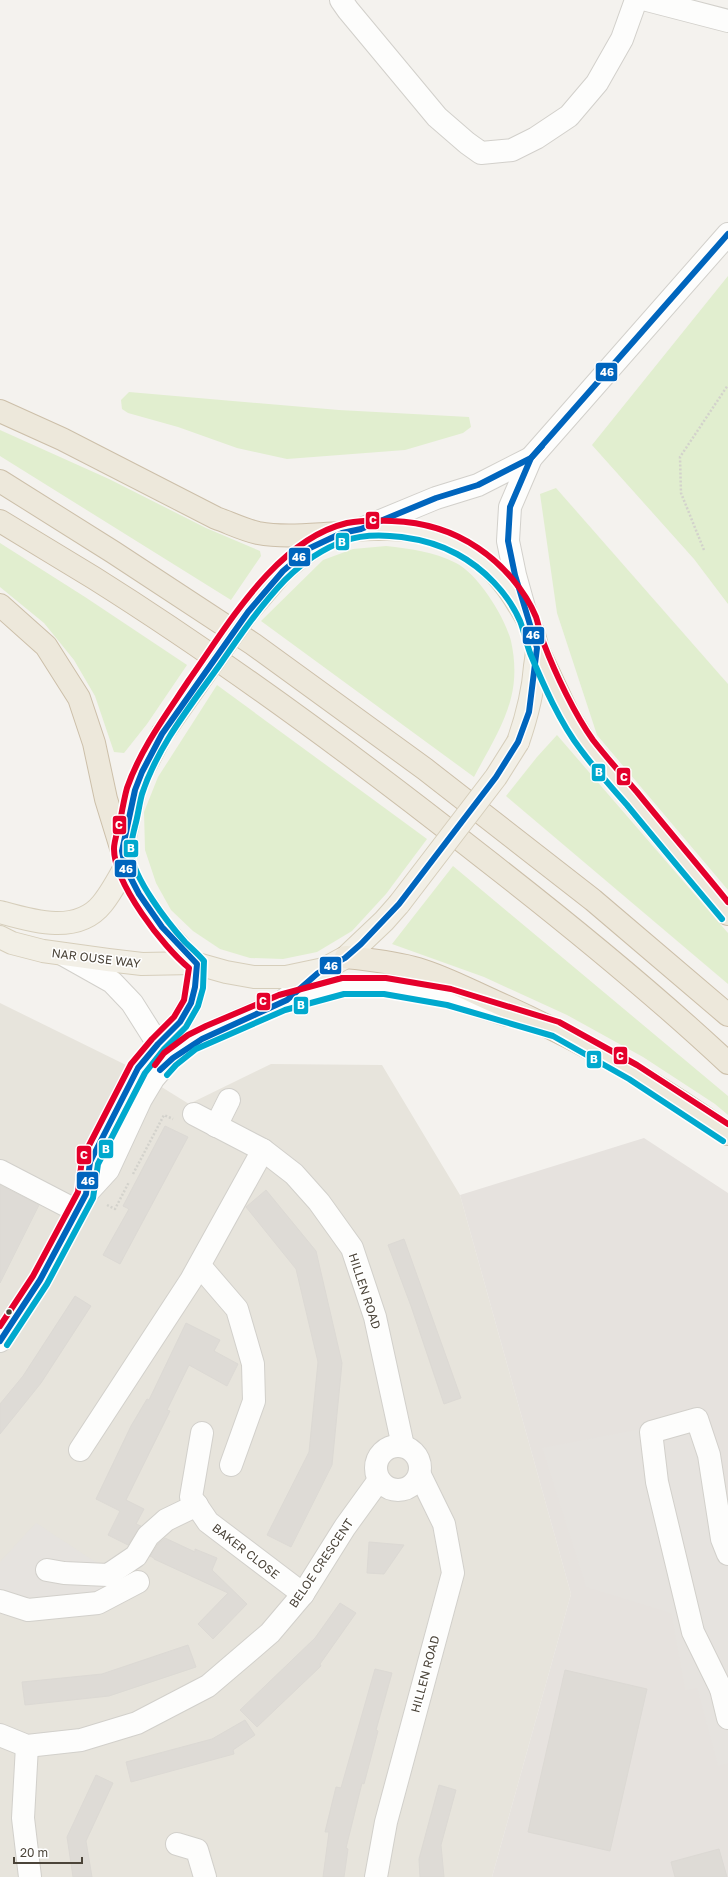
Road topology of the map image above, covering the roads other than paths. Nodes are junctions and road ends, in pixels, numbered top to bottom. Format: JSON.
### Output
{"nodes":[{"id":1,"x":342,"y":0,"type":"edge"},
{"id":2,"x":636,"y":0,"type":"edge"},
{"id":3,"x":646,"y":0,"type":"edge"},
{"id":4,"x":728,"y":21,"type":"edge"},
{"id":5,"x":728,"y":234,"type":"edge"},
{"id":6,"x":0,"y":411,"type":"edge"},
{"id":7,"x":531,"y":458,"type":"junction"},
{"id":8,"x":0,"y":481,"type":"edge"},
{"id":9,"x":0,"y":521,"type":"edge"},
{"id":10,"x":352,"y":531,"type":"junction"},
{"id":11,"x":0,"y":605,"type":"edge"},
{"id":12,"x":527,"y":618,"type":"junction"},
{"id":13,"x":537,"y":648,"type":"junction"},
{"id":14,"x":124,"y":859,"type":"junction"},
{"id":15,"x":0,"y":912,"type":"edge"},
{"id":16,"x":728,"y":914,"type":"edge"},
{"id":17,"x":0,"y":937,"type":"edge"},
{"id":18,"x":64,"y":954,"type":"junction"},
{"id":19,"x":346,"y":957,"type":"junction"},
{"id":20,"x":196,"y":963,"type":"junction"},
{"id":21,"x":324,"y":969,"type":"junction"},
{"id":22,"x":282,"y":1002,"type":"junction"},
{"id":23,"x":728,"y":1015,"type":"edge"},
{"id":24,"x":556,"y":1029,"type":"junction"},
{"id":25,"x":158,"y":1044,"type":"junction"},
{"id":26,"x":728,"y":1063,"type":"edge"},
{"id":27,"x":229,"y":1100,"type":"dead end"},
{"id":28,"x":194,"y":1114,"type":"road end"},
{"id":29,"x":216,"y":1126,"type":"junction"},
{"id":30,"x":728,"y":1134,"type":"edge"},
{"id":31,"x":263,"y":1150,"type":"junction"},
{"id":32,"x":0,"y":1171,"type":"edge"},
{"id":33,"x":82,"y":1202,"type":"junction"},
{"id":34,"x":200,"y":1266,"type":"junction"},
{"id":35,"x":0,"y":1341,"type":"edge"},
{"id":36,"x":202,"y":1433,"type":"dead end"},
{"id":37,"x":403,"y":1446,"type":"junction"},
{"id":38,"x":80,"y":1450,"type":"dead end"},
{"id":39,"x":231,"y":1465,"type":"dead end"},
{"id":40,"x":420,"y":1475,"type":"junction"},
{"id":41,"x":379,"y":1480,"type":"junction"},
{"id":42,"x":196,"y":1505,"type":"junction"},
{"id":43,"x":728,"y":1554,"type":"edge"},
{"id":44,"x":47,"y":1570,"type":"dead end"},
{"id":45,"x":138,"y":1582,"type":"dead end"},
{"id":46,"x":302,"y":1594,"type":"junction"},
{"id":47,"x":0,"y":1601,"type":"edge"},
{"id":48,"x":725,"y":1691,"type":"edge"},
{"id":49,"x":728,"y":1718,"type":"edge"},
{"id":50,"x":0,"y":1735,"type":"edge"},
{"id":51,"x":26,"y":1746,"type":"junction"},
{"id":52,"x":177,"y":1844,"type":"dead end"},
{"id":53,"x":30,"y":1877,"type":"edge"},
{"id":54,"x":205,"y":1877,"type":"edge"},
{"id":55,"x":376,"y":1877,"type":"edge"}],
"edges":[{"from":1,"to":2,"type":"street"},
{"from":3,"to":4,"type":"street"},
{"from":5,"to":7,"type":"street"},
{"from":6,"to":10,"type":"highway"},
{"from":7,"to":10,"type":"street"},
{"from":7,"to":12,"type":"street"},
{"from":8,"to":23,"type":"highway"},
{"from":9,"to":26,"type":"highway"},
{"from":10,"to":12,"type":"main road"},
{"from":10,"to":14,"type":"main road","bridge":true},
{"from":11,"to":14,"type":"highway"},
{"from":12,"to":13,"type":"main road"},
{"from":13,"to":16,"type":"highway"},
{"from":13,"to":19,"type":"main road","name":"NAR OUSE WAY","bridge":true},
{"from":14,"to":15,"type":"main road"},
{"from":14,"to":20,"type":"main road"},
{"from":17,"to":18,"type":"main road","name":"NAR OUSE WAY"},
{"from":18,"to":20,"type":"main road","name":"NAR OUSE WAY"},
{"from":18,"to":25,"type":"street"},
{"from":19,"to":21,"type":"main road","name":"NAR OUSE WAY"},
{"from":19,"to":24,"type":"highway"},
{"from":20,"to":21,"type":"main road","name":"NAR OUSE WAY"},
{"from":20,"to":25,"type":"street"},
{"from":21,"to":22,"type":"street"},
{"from":22,"to":24,"type":"street"},
{"from":22,"to":33,"type":"street"},
{"from":24,"to":30,"type":"highway"},
{"from":25,"to":33,"type":"street"},
{"from":27,"to":29,"type":"street"},
{"from":28,"to":29,"type":"street","name":"HILLEN ROAD"},
{"from":29,"to":31,"type":"street","name":"HILLEN ROAD"},
{"from":31,"to":34,"type":"street"},
{"from":31,"to":37,"type":"street","name":"HILLEN ROAD"},
{"from":32,"to":33,"type":"street"},
{"from":33,"to":35,"type":"street"},
{"from":34,"to":38,"type":"street"},
{"from":34,"to":39,"type":"street"},
{"from":36,"to":42,"type":"street","name":"BAKER CLOSE"},
{"from":37,"to":40,"type":"street","name":"HILLEN ROAD"},
{"from":37,"to":41,"type":"street"},
{"from":40,"to":41,"type":"street"},
{"from":40,"to":55,"type":"street","name":"HILLEN ROAD"},
{"from":41,"to":46,"type":"street","name":"BELOE CRESCENT"},
{"from":42,"to":44,"type":"street"},
{"from":42,"to":46,"type":"street","name":"BAKER CLOSE"},
{"from":43,"to":48,"type":"street"},
{"from":45,"to":47,"type":"street"},
{"from":46,"to":51,"type":"street","name":"BELOE CRESCENT"},
{"from":48,"to":49,"type":"street"},
{"from":50,"to":51,"type":"street","name":"BELOE CRESCENT"},
{"from":51,"to":53,"type":"street"},
{"from":52,"to":54,"type":"street"}]}
